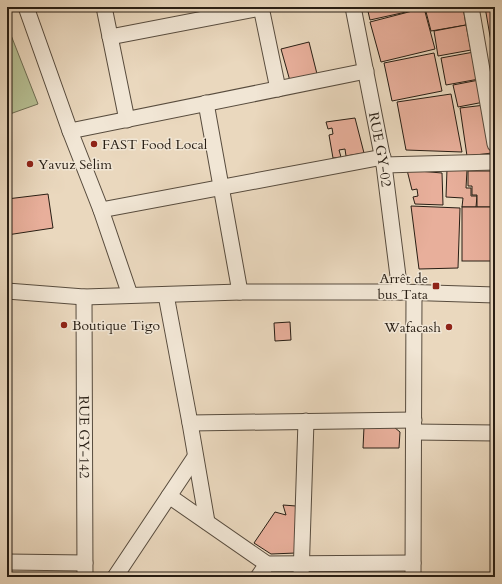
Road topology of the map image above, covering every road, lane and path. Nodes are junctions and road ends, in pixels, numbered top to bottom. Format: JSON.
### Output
{"nodes":[{"id":1,"x":26,"y":7,"type":"edge"},
{"id":2,"x":104,"y":7,"type":"edge"},
{"id":3,"x":261,"y":7,"type":"edge"},
{"id":4,"x":353,"y":7,"type":"edge"},
{"id":5,"x":471,"y":7,"type":"edge"},
{"id":6,"x":110,"y":37,"type":"junction"},
{"id":7,"x":366,"y":71,"type":"junction"},
{"id":8,"x":489,"y":76,"type":"edge"},
{"id":9,"x":278,"y":89,"type":"junction"},
{"id":10,"x":206,"y":103,"type":"junction"},
{"id":11,"x":127,"y":120,"type":"junction"},
{"id":12,"x":70,"y":131,"type":"junction"},
{"id":13,"x":495,"y":144,"type":"edge"},
{"id":14,"x":383,"y":161,"type":"junction"},
{"id":15,"x":495,"y":162,"type":"edge"},
{"id":16,"x":221,"y":187,"type":"junction"},
{"id":17,"x":101,"y":210,"type":"junction"},
{"id":18,"x":7,"y":291,"type":"edge"},
{"id":19,"x":240,"y":292,"type":"junction"},
{"id":20,"x":407,"y":292,"type":"junction"},
{"id":21,"x":130,"y":295,"type":"junction"},
{"id":22,"x":166,"y":295,"type":"junction"},
{"id":23,"x":495,"y":295,"type":"edge"},
{"id":24,"x":84,"y":297,"type":"junction"},
{"id":25,"x":306,"y":421,"type":"junction"},
{"id":26,"x":190,"y":423,"type":"junction"},
{"id":27,"x":414,"y":426,"type":"junction"},
{"id":28,"x":495,"y":433,"type":"edge"},
{"id":29,"x":195,"y":457,"type":"junction"},
{"id":30,"x":169,"y":496,"type":"junction"},
{"id":31,"x":207,"y":522,"type":"junction"},
{"id":32,"x":7,"y":562,"type":"edge"},
{"id":33,"x":267,"y":564,"type":"junction"},
{"id":34,"x":85,"y":570,"type":"edge"},
{"id":35,"x":301,"y":570,"type":"edge"},
{"id":36,"x":414,"y":570,"type":"edge"},
{"id":37,"x":115,"y":577,"type":"edge"},
{"id":38,"x":258,"y":577,"type":"edge"}],
"edges":[{"from":1,"to":12,"type":"street"},
{"from":2,"to":6,"type":"street"},
{"from":3,"to":6,"type":"street"},
{"from":3,"to":9,"type":"street"},
{"from":4,"to":7,"type":"street","name":"RUE GY-02"},
{"from":5,"to":8,"type":"street"},
{"from":6,"to":11,"type":"street"},
{"from":7,"to":9,"type":"street"},
{"from":7,"to":14,"type":"street","name":"RUE GY-02"},
{"from":8,"to":13,"type":"street"},
{"from":9,"to":10,"type":"street"},
{"from":10,"to":11,"type":"street"},
{"from":10,"to":16,"type":"street"},
{"from":11,"to":12,"type":"street"},
{"from":12,"to":17,"type":"street"},
{"from":14,"to":15,"type":"street"},
{"from":14,"to":16,"type":"street"},
{"from":14,"to":20,"type":"street","name":"RUE GY-02"},
{"from":16,"to":17,"type":"street"},
{"from":16,"to":19,"type":"street"},
{"from":17,"to":21,"type":"street"},
{"from":18,"to":24,"type":"street"},
{"from":19,"to":20,"type":"street"},
{"from":19,"to":22,"type":"street"},
{"from":20,"to":23,"type":"street"},
{"from":20,"to":27,"type":"street","name":"RUE GY-02"},
{"from":21,"to":22,"type":"street"},
{"from":21,"to":24,"type":"street"},
{"from":22,"to":26,"type":"street"},
{"from":24,"to":34,"type":"street","name":"RUE GY-142"},
{"from":25,"to":26,"type":"street"},
{"from":25,"to":27,"type":"street"},
{"from":25,"to":35,"type":"street"},
{"from":26,"to":29,"type":"street"},
{"from":27,"to":28,"type":"street"},
{"from":27,"to":36,"type":"street","name":"RUE GY-02"},
{"from":29,"to":30,"type":"street"},
{"from":29,"to":31,"type":"street"},
{"from":30,"to":31,"type":"street"},
{"from":30,"to":37,"type":"street"},
{"from":31,"to":33,"type":"street"},
{"from":32,"to":34,"type":"street"},
{"from":33,"to":35,"type":"street"},
{"from":33,"to":38,"type":"street"},
{"from":35,"to":36,"type":"street"}]}
